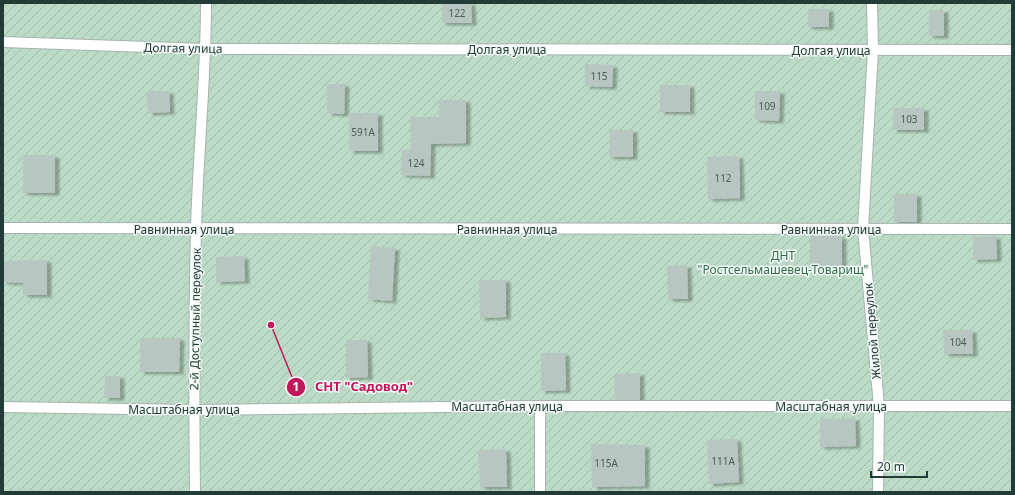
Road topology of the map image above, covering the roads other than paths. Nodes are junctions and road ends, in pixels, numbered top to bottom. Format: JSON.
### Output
{"nodes":[{"id":1,"x":206,"y":3,"type":"edge"},
{"id":2,"x":872,"y":3,"type":"edge"},
{"id":3,"x":3,"y":42,"type":"edge"},
{"id":4,"x":206,"y":49,"type":"junction"},
{"id":5,"x":873,"y":50,"type":"junction"},
{"id":6,"x":1012,"y":50,"type":"edge"},
{"id":7,"x":3,"y":228,"type":"edge"},
{"id":8,"x":196,"y":229,"type":"junction"},
{"id":9,"x":863,"y":229,"type":"junction"},
{"id":10,"x":1012,"y":229,"type":"edge"},
{"id":11,"x":540,"y":406,"type":"junction"},
{"id":12,"x":879,"y":406,"type":"junction"},
{"id":13,"x":1012,"y":406,"type":"edge"},
{"id":14,"x":3,"y":408,"type":"edge"},
{"id":15,"x":194,"y":410,"type":"junction"},
{"id":16,"x":195,"y":492,"type":"edge"},
{"id":17,"x":540,"y":492,"type":"edge"},
{"id":18,"x":878,"y":492,"type":"edge"}],
"edges":[{"from":1,"to":4,"type":"lane","name":"2-й Доступный переулок"},
{"from":2,"to":5,"type":"lane","name":"Жилой переулок"},
{"from":3,"to":4,"type":"lane","name":"Долгая улица"},
{"from":4,"to":5,"type":"lane","name":"Долгая улица"},
{"from":4,"to":8,"type":"lane","name":"2-й Доступный переулок"},
{"from":5,"to":6,"type":"lane","name":"Долгая улица"},
{"from":5,"to":9,"type":"lane","name":"Жилой переулок"},
{"from":7,"to":8,"type":"lane","name":"Равнинная улица"},
{"from":8,"to":9,"type":"lane","name":"Равнинная улица"},
{"from":8,"to":15,"type":"lane","name":"2-й Доступный переулок"},
{"from":9,"to":10,"type":"lane","name":"Равнинная улица"},
{"from":9,"to":12,"type":"lane","name":"Жилой переулок"},
{"from":11,"to":12,"type":"lane","name":"Масштабная улица"},
{"from":11,"to":15,"type":"lane","name":"Масштабная улица"},
{"from":11,"to":17,"type":"lane"},
{"from":12,"to":13,"type":"lane","name":"Масштабная улица"},
{"from":12,"to":18,"type":"lane","name":"Жилой переулок"},
{"from":14,"to":15,"type":"lane","name":"Масштабная улица"},
{"from":15,"to":16,"type":"lane","name":"2-й Доступный переулок"}]}
